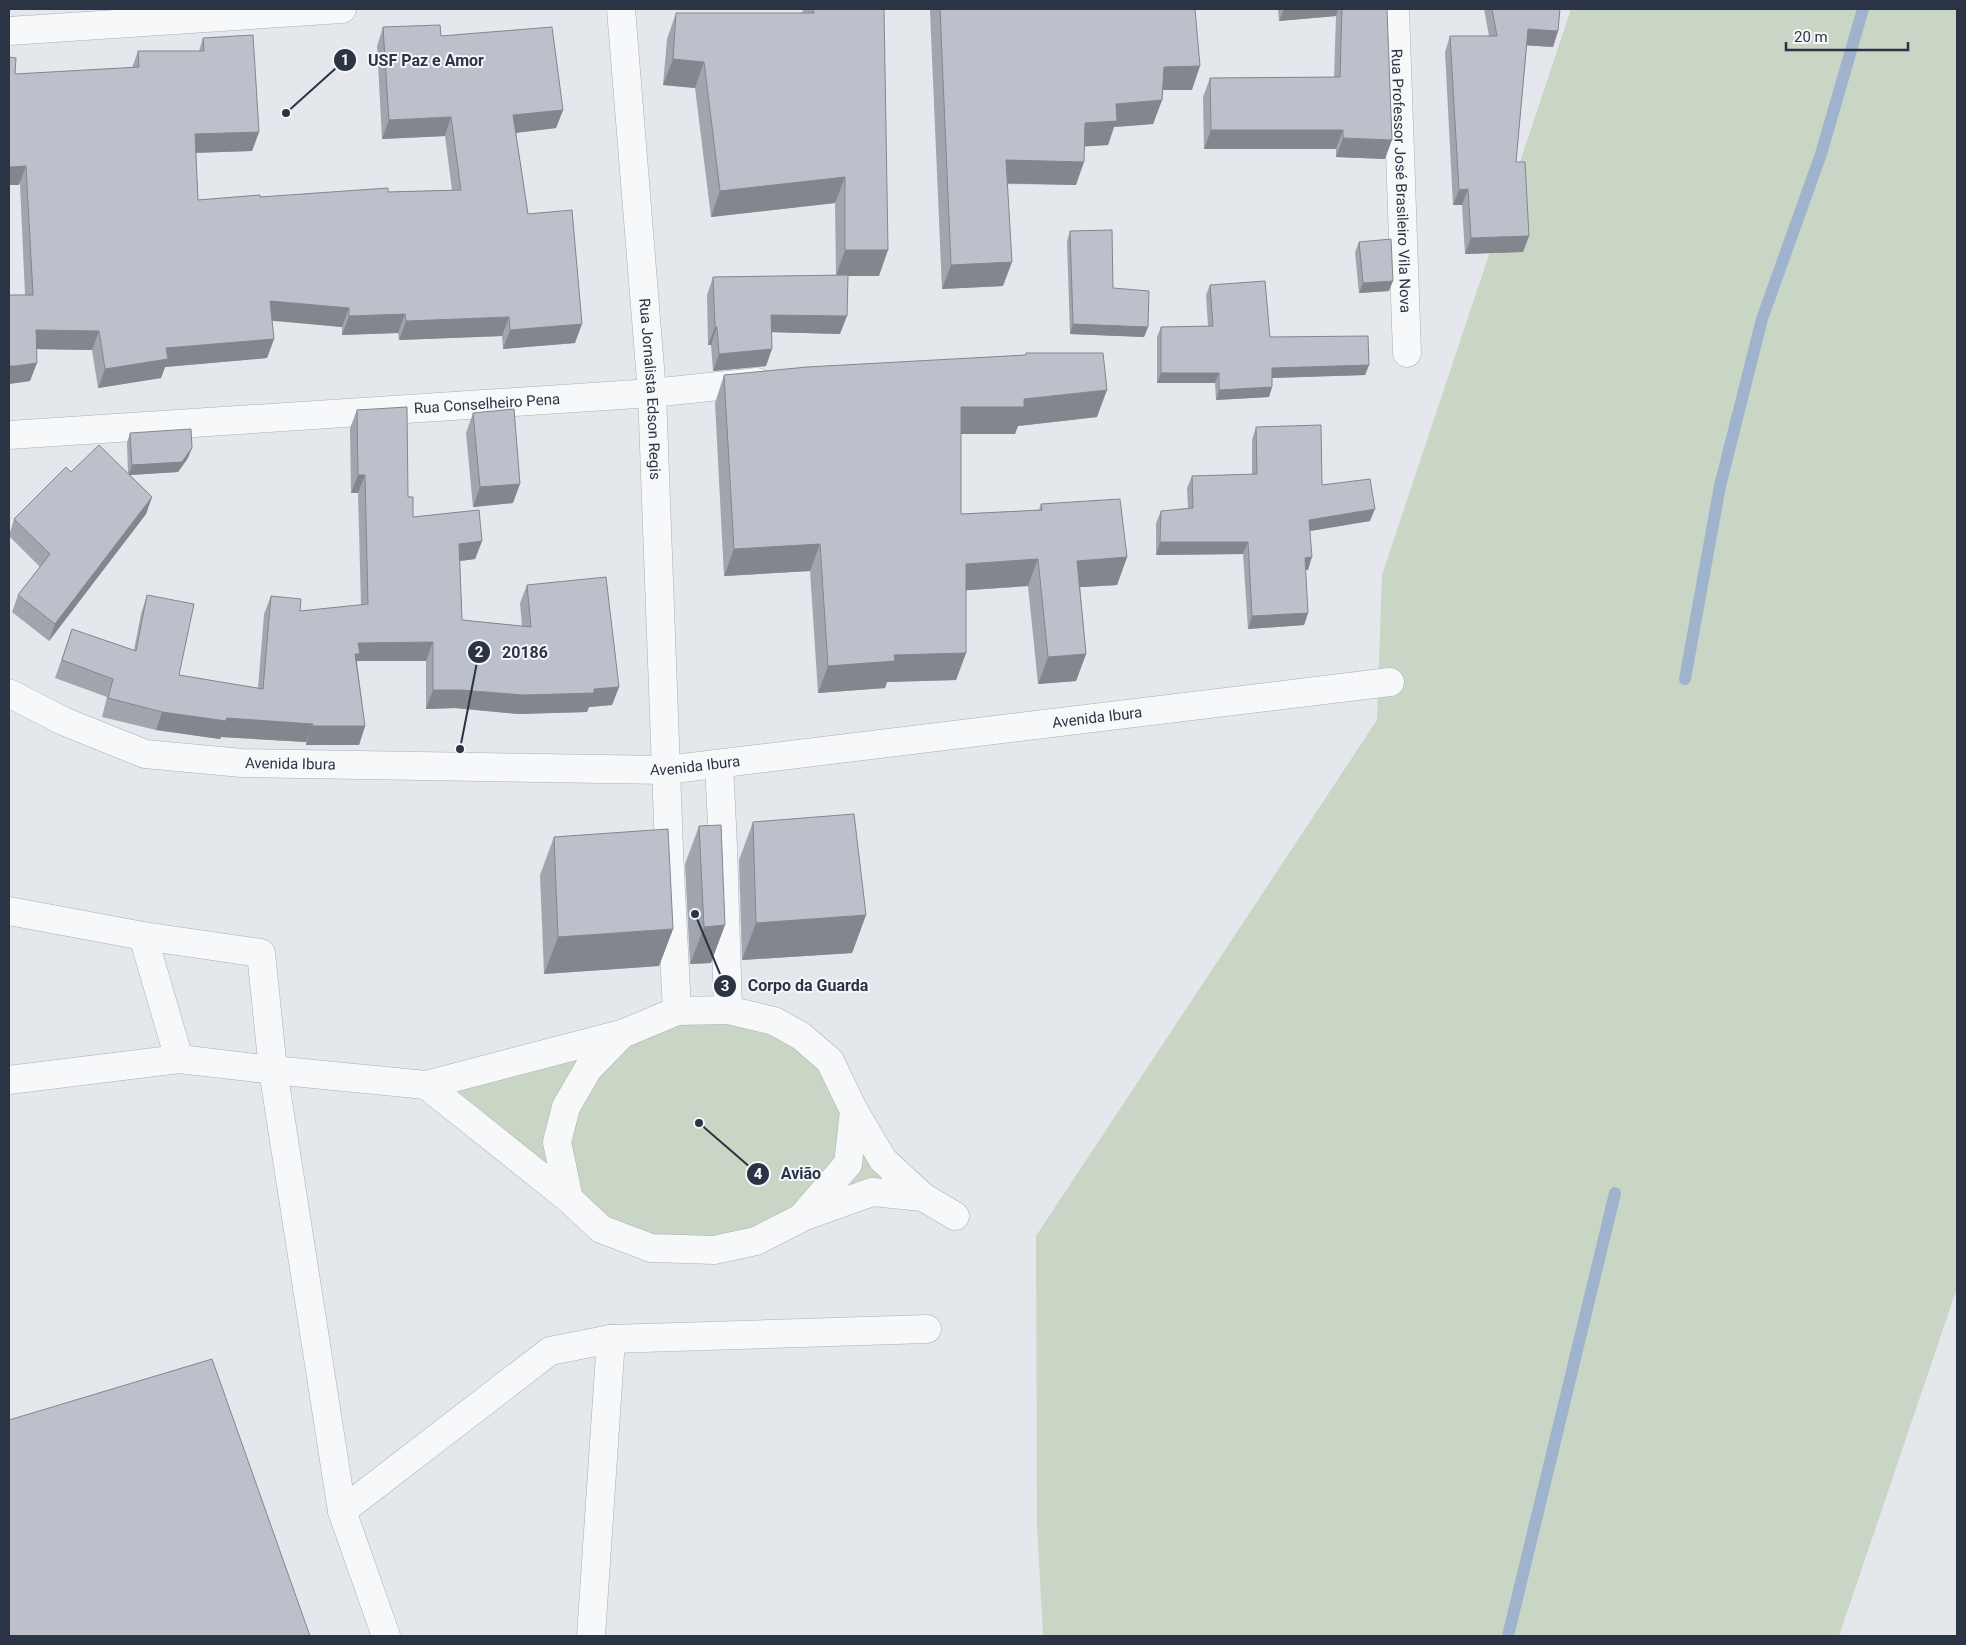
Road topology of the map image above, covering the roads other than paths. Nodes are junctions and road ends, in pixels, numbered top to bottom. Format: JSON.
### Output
{"nodes":[{"id":1,"x":342,"y":9,"type":"edge"},
{"id":2,"x":621,"y":9,"type":"edge"},
{"id":3,"x":1396,"y":9,"type":"edge"},
{"id":4,"x":9,"y":31,"type":"edge"},
{"id":5,"x":1408,"y":353,"type":"dead end"},
{"id":6,"x":779,"y":380,"type":"edge"},
{"id":7,"x":652,"y":393,"type":"junction"},
{"id":8,"x":9,"y":434,"type":"edge"},
{"id":9,"x":1390,"y":682,"type":"dead end"},
{"id":10,"x":9,"y":693,"type":"edge"},
{"id":11,"x":719,"y":764,"type":"junction"},
{"id":12,"x":666,"y":770,"type":"junction"},
{"id":13,"x":9,"y":911,"type":"edge"},
{"id":14,"x":143,"y":936,"type":"junction"},
{"id":15,"x":728,"y":1010,"type":"junction"},
{"id":16,"x":677,"y":1011,"type":"junction"},
{"id":17,"x":622,"y":1034,"type":"junction"},
{"id":18,"x":180,"y":1058,"type":"junction"},
{"id":19,"x":274,"y":1070,"type":"junction"},
{"id":20,"x":9,"y":1080,"type":"edge"},
{"id":21,"x":426,"y":1085,"type":"junction"},
{"id":22,"x":854,"y":1111,"type":"junction"},
{"id":23,"x":923,"y":1197,"type":"junction"},
{"id":24,"x":569,"y":1199,"type":"junction"},
{"id":25,"x":955,"y":1216,"type":"dead end"},
{"id":26,"x":801,"y":1218,"type":"junction"},
{"id":27,"x":927,"y":1330,"type":"dead end"},
{"id":28,"x":610,"y":1339,"type":"junction"},
{"id":29,"x":342,"y":1512,"type":"junction"},
{"id":30,"x":386,"y":1636,"type":"edge"},
{"id":31,"x":591,"y":1636,"type":"edge"}],
"edges":[{"from":1,"to":4,"type":"street"},
{"from":2,"to":7,"type":"street","name":"Rua Jornalista Edson Regis"},
{"from":3,"to":5,"type":"street","name":"Rua Professor José Brasileiro Vila Nova"},
{"from":6,"to":7,"type":"street","name":"Rua Conselheiro Pena"},
{"from":7,"to":8,"type":"street","name":"Rua Conselheiro Pena"},
{"from":7,"to":12,"type":"street","name":"Rua Jornalista Edson Regis"},
{"from":9,"to":11,"type":"street","name":"Avenida Ibura"},
{"from":10,"to":12,"type":"street","name":"Avenida Ibura"},
{"from":11,"to":12,"type":"street","name":"Avenida Ibura"},
{"from":11,"to":15,"type":"street"},
{"from":12,"to":16,"type":"street","name":"Rua Jornalista Edson Regis"},
{"from":13,"to":14,"type":"street"},
{"from":14,"to":18,"type":"street"},
{"from":14,"to":19,"type":"street"},
{"from":15,"to":16,"type":"street"},
{"from":15,"to":22,"type":"street"},
{"from":16,"to":17,"type":"street"},
{"from":17,"to":21,"type":"street"},
{"from":17,"to":24,"type":"street"},
{"from":18,"to":19,"type":"street"},
{"from":18,"to":20,"type":"street"},
{"from":19,"to":21,"type":"street"},
{"from":19,"to":29,"type":"street"},
{"from":21,"to":24,"type":"street"},
{"from":22,"to":23,"type":"street"},
{"from":22,"to":26,"type":"street"},
{"from":23,"to":25,"type":"street"},
{"from":23,"to":26,"type":"street"},
{"from":24,"to":26,"type":"street"},
{"from":27,"to":28,"type":"street"},
{"from":28,"to":29,"type":"street"},
{"from":28,"to":31,"type":"street"},
{"from":29,"to":30,"type":"street"}]}
